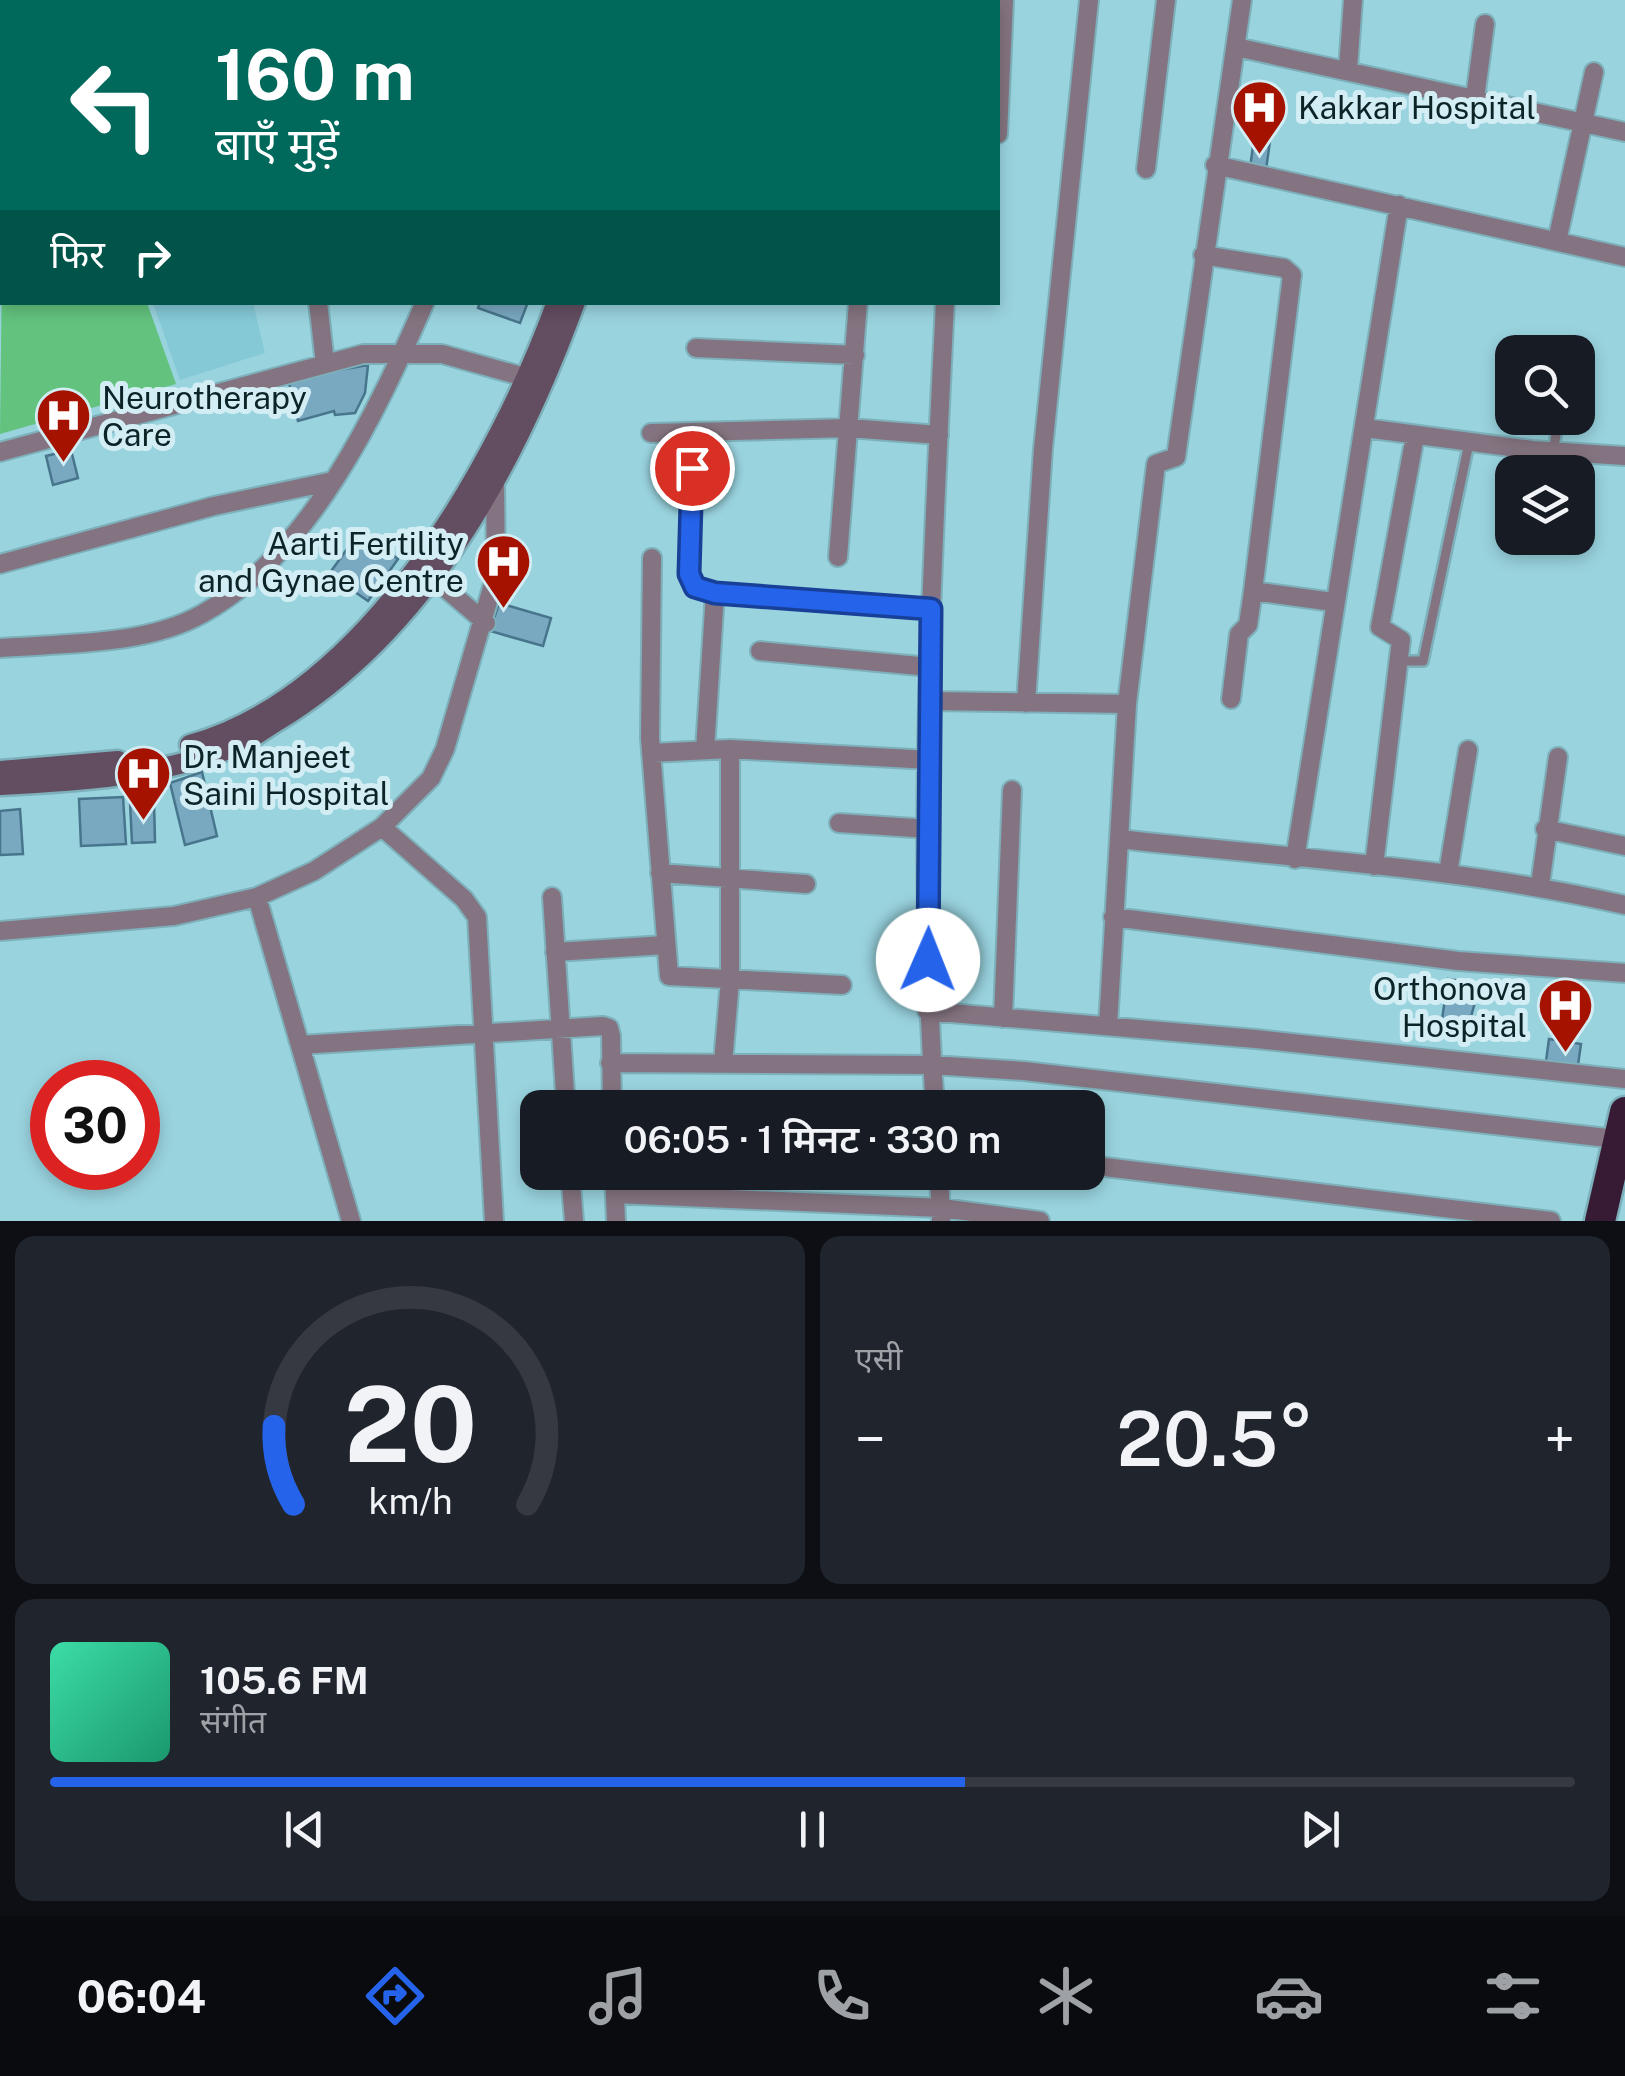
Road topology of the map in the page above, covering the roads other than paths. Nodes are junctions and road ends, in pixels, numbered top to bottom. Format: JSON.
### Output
{"nodes":[{"id":1,"x":1004,"y":0,"type":"edge"},
{"id":2,"x":1088,"y":0,"type":"edge"},
{"id":3,"x":1166,"y":0,"type":"edge"},
{"id":4,"x":1242,"y":0,"type":"edge"},
{"id":5,"x":1352,"y":0,"type":"edge"},
{"id":6,"x":1485,"y":24,"type":"dead end"},
{"id":7,"x":1000,"y":47,"type":"edge"},
{"id":8,"x":1236,"y":47,"type":"junction"},
{"id":9,"x":1348,"y":69,"type":"junction"},
{"id":10,"x":1594,"y":72,"type":"dead end"},
{"id":11,"x":1475,"y":98,"type":"junction"},
{"id":12,"x":1582,"y":123,"type":"junction"},
{"id":13,"x":1625,"y":132,"type":"edge"},
{"id":14,"x":1215,"y":165,"type":"junction"},
{"id":15,"x":1146,"y":169,"type":"dead end"},
{"id":16,"x":1399,"y":205,"type":"junction"},
{"id":17,"x":1557,"y":241,"type":"junction"},
{"id":18,"x":1203,"y":255,"type":"junction"},
{"id":19,"x":1625,"y":256,"type":"edge"},
{"id":20,"x":318,"y":305,"type":"edge"},
{"id":21,"x":424,"y":305,"type":"edge"},
{"id":22,"x":556,"y":305,"type":"edge"},
{"id":23,"x":573,"y":305,"type":"edge"},
{"id":24,"x":858,"y":305,"type":"edge"},
{"id":25,"x":945,"y":305,"type":"edge"},
{"id":26,"x":696,"y":348,"type":"dead end"},
{"id":27,"x":402,"y":354,"type":"junction"},
{"id":28,"x":855,"y":355,"type":"junction"},
{"id":29,"x":325,"y":364,"type":"junction"},
{"id":30,"x":528,"y":378,"type":"junction"},
{"id":31,"x":849,"y":428,"type":"junction"},
{"id":32,"x":1365,"y":428,"type":"junction"},
{"id":33,"x":652,"y":432,"type":"dead end"},
{"id":34,"x":692,"y":433,"type":"junction"},
{"id":35,"x":939,"y":435,"type":"junction"},
{"id":36,"x":1556,"y":435,"type":"edge"},
{"id":37,"x":1415,"y":436,"type":"junction"},
{"id":38,"x":1469,"y":443,"type":"junction"},
{"id":39,"x":0,"y":452,"type":"edge"},
{"id":40,"x":1553,"y":452,"type":"junction"},
{"id":41,"x":1625,"y":456,"type":"edge"},
{"id":42,"x":496,"y":481,"type":"junction"},
{"id":43,"x":334,"y":482,"type":"junction"},
{"id":44,"x":838,"y":557,"type":"dead end"},
{"id":45,"x":652,"y":558,"type":"dead end"},
{"id":46,"x":0,"y":564,"type":"edge"},
{"id":47,"x":431,"y":576,"type":"junction"},
{"id":48,"x":1253,"y":590,"type":"junction"},
{"id":49,"x":715,"y":593,"type":"junction"},
{"id":50,"x":1333,"y":602,"type":"junction"},
{"id":51,"x":931,"y":609,"type":"junction"},
{"id":52,"x":486,"y":622,"type":"junction"},
{"id":53,"x":0,"y":648,"type":"edge"},
{"id":54,"x":760,"y":651,"type":"dead end"},
{"id":55,"x":1398,"y":661,"type":"junction"},
{"id":56,"x":930,"y":666,"type":"junction"},
{"id":57,"x":1231,"y":700,"type":"dead end"},
{"id":58,"x":930,"y":701,"type":"junction"},
{"id":59,"x":1026,"y":703,"type":"junction"},
{"id":60,"x":1127,"y":704,"type":"junction"},
{"id":61,"x":730,"y":749,"type":"junction"},
{"id":62,"x":705,"y":750,"type":"junction"},
{"id":63,"x":1468,"y":750,"type":"dead end"},
{"id":64,"x":651,"y":752,"type":"junction"},
{"id":65,"x":1558,"y":757,"type":"dead end"},
{"id":66,"x":930,"y":760,"type":"junction"},
{"id":67,"x":0,"y":771,"type":"edge"},
{"id":68,"x":0,"y":785,"type":"edge"},
{"id":69,"x":1012,"y":790,"type":"dead end"},
{"id":70,"x":839,"y":823,"type":"dead end"},
{"id":71,"x":382,"y":827,"type":"junction"},
{"id":72,"x":929,"y":829,"type":"junction"},
{"id":73,"x":1546,"y":829,"type":"junction"},
{"id":74,"x":1119,"y":839,"type":"junction"},
{"id":75,"x":1625,"y":846,"type":"edge"},
{"id":76,"x":1296,"y":858,"type":"junction"},
{"id":77,"x":1374,"y":866,"type":"junction"},
{"id":78,"x":660,"y":873,"type":"junction"},
{"id":79,"x":1448,"y":873,"type":"junction"},
{"id":80,"x":730,"y":877,"type":"junction"},
{"id":81,"x":806,"y":884,"type":"dead end"},
{"id":82,"x":1540,"y":885,"type":"junction"},
{"id":83,"x":258,"y":897,"type":"junction"},
{"id":84,"x":552,"y":897,"type":"dead end"},
{"id":85,"x":1625,"y":904,"type":"edge"},
{"id":86,"x":1114,"y":918,"type":"junction"},
{"id":87,"x":0,"y":931,"type":"edge"},
{"id":88,"x":665,"y":944,"type":"junction"},
{"id":89,"x":555,"y":952,"type":"junction"},
{"id":90,"x":1625,"y":973,"type":"edge"},
{"id":91,"x":730,"y":980,"type":"junction"},
{"id":92,"x":842,"y":986,"type":"dead end"},
{"id":93,"x":928,"y":1012,"type":"junction"},
{"id":94,"x":1003,"y":1018,"type":"junction"},
{"id":95,"x":1108,"y":1025,"type":"junction"},
{"id":96,"x":561,"y":1027,"type":"junction"},
{"id":97,"x":482,"y":1030,"type":"junction"},
{"id":98,"x":300,"y":1046,"type":"junction"},
{"id":99,"x":610,"y":1063,"type":"junction"},
{"id":100,"x":723,"y":1063,"type":"junction"},
{"id":101,"x":932,"y":1065,"type":"junction"},
{"id":102,"x":1625,"y":1079,"type":"edge"},
{"id":103,"x":565,"y":1090,"type":"edge"},
{"id":104,"x":611,"y":1090,"type":"edge"},
{"id":105,"x":934,"y":1090,"type":"edge"},
{"id":106,"x":1623,"y":1130,"type":"edge"},
{"id":107,"x":1105,"y":1167,"type":"edge"},
{"id":108,"x":1625,"y":1186,"type":"edge"},
{"id":109,"x":571,"y":1190,"type":"edge"},
{"id":110,"x":615,"y":1190,"type":"edge"},
{"id":111,"x":615,"y":1194,"type":"junction"},
{"id":112,"x":941,"y":1214,"type":"edge"},
{"id":113,"x":350,"y":1221,"type":"edge"},
{"id":114,"x":494,"y":1221,"type":"edge"},
{"id":115,"x":574,"y":1221,"type":"edge"},
{"id":116,"x":616,"y":1221,"type":"edge"},
{"id":117,"x":1040,"y":1221,"type":"edge"},
{"id":118,"x":1552,"y":1221,"type":"edge"},
{"id":119,"x":1600,"y":1221,"type":"edge"},
{"id":120,"x":1618,"y":1221,"type":"edge"}],
"edges":[{"from":1,"to":7,"type":"street"},
{"from":2,"to":59,"type":"street"},
{"from":3,"to":15,"type":"street"},
{"from":4,"to":8,"type":"street"},
{"from":5,"to":9,"type":"street"},
{"from":6,"to":11,"type":"street"},
{"from":8,"to":9,"type":"street"},
{"from":8,"to":14,"type":"street"},
{"from":9,"to":11,"type":"street"},
{"from":10,"to":12,"type":"street"},
{"from":11,"to":12,"type":"street"},
{"from":12,"to":13,"type":"street"},
{"from":12,"to":17,"type":"street"},
{"from":14,"to":16,"type":"street"},
{"from":14,"to":18,"type":"street"},
{"from":16,"to":17,"type":"street"},
{"from":16,"to":32,"type":"street"},
{"from":17,"to":19,"type":"street"},
{"from":18,"to":48,"type":"street"},
{"from":18,"to":60,"type":"street"},
{"from":20,"to":29,"type":"street"},
{"from":21,"to":27,"type":"street"},
{"from":22,"to":30,"type":"street"},
{"from":23,"to":42,"type":"street"},
{"from":24,"to":28,"type":"street"},
{"from":25,"to":35,"type":"street"},
{"from":26,"to":28,"type":"street"},
{"from":27,"to":29,"type":"street"},
{"from":27,"to":30,"type":"street"},
{"from":27,"to":43,"type":"street"},
{"from":28,"to":31,"type":"street"},
{"from":29,"to":39,"type":"street"},
{"from":30,"to":67,"type":"street"},
{"from":31,"to":34,"type":"street"},
{"from":31,"to":35,"type":"street"},
{"from":31,"to":44,"type":"street"},
{"from":32,"to":37,"type":"street"},
{"from":32,"to":50,"type":"street"},
{"from":33,"to":34,"type":"street"},
{"from":34,"to":49,"type":"street"},
{"from":35,"to":51,"type":"street"},
{"from":36,"to":40,"type":"lane"},
{"from":37,"to":38,"type":"street"},
{"from":37,"to":55,"type":"street"},
{"from":38,"to":40,"type":"street"},
{"from":38,"to":55,"type":"lane"},
{"from":40,"to":41,"type":"street"},
{"from":42,"to":47,"type":"street"},
{"from":42,"to":52,"type":"street"},
{"from":43,"to":46,"type":"street"},
{"from":43,"to":53,"type":"street"},
{"from":45,"to":64,"type":"street"},
{"from":47,"to":52,"type":"street"},
{"from":47,"to":68,"type":"street"},
{"from":48,"to":50,"type":"street"},
{"from":48,"to":57,"type":"street"},
{"from":49,"to":51,"type":"street"},
{"from":49,"to":62,"type":"street"},
{"from":50,"to":76,"type":"street"},
{"from":51,"to":56,"type":"street"},
{"from":52,"to":71,"type":"street"},
{"from":54,"to":56,"type":"street"},
{"from":55,"to":77,"type":"street"},
{"from":56,"to":58,"type":"street"},
{"from":58,"to":59,"type":"street"},
{"from":58,"to":66,"type":"street"},
{"from":59,"to":60,"type":"street"},
{"from":60,"to":74,"type":"street"},
{"from":61,"to":62,"type":"street"},
{"from":61,"to":66,"type":"street"},
{"from":61,"to":80,"type":"street"},
{"from":62,"to":64,"type":"street"},
{"from":63,"to":79,"type":"street"},
{"from":64,"to":78,"type":"street"},
{"from":65,"to":73,"type":"street"},
{"from":66,"to":72,"type":"street"},
{"from":69,"to":94,"type":"street"},
{"from":70,"to":72,"type":"street"},
{"from":71,"to":83,"type":"street"},
{"from":71,"to":97,"type":"street"},
{"from":72,"to":93,"type":"street"},
{"from":73,"to":75,"type":"street"},
{"from":73,"to":82,"type":"street"},
{"from":74,"to":76,"type":"street"},
{"from":74,"to":86,"type":"street"},
{"from":76,"to":77,"type":"street"},
{"from":77,"to":79,"type":"street"},
{"from":78,"to":80,"type":"street"},
{"from":78,"to":88,"type":"street"},
{"from":79,"to":82,"type":"street"},
{"from":80,"to":81,"type":"street"},
{"from":80,"to":91,"type":"street"},
{"from":82,"to":85,"type":"street"},
{"from":83,"to":87,"type":"street"},
{"from":83,"to":98,"type":"street"},
{"from":84,"to":89,"type":"street"},
{"from":86,"to":90,"type":"street"},
{"from":86,"to":95,"type":"street"},
{"from":88,"to":89,"type":"street"},
{"from":88,"to":91,"type":"street"},
{"from":89,"to":96,"type":"street"},
{"from":91,"to":92,"type":"street"},
{"from":91,"to":100,"type":"street"},
{"from":93,"to":94,"type":"street"},
{"from":93,"to":101,"type":"street"},
{"from":94,"to":95,"type":"street"},
{"from":95,"to":102,"type":"street"},
{"from":96,"to":97,"type":"street"},
{"from":96,"to":99,"type":"street"},
{"from":96,"to":103,"type":"street"},
{"from":97,"to":98,"type":"street"},
{"from":97,"to":114,"type":"street"},
{"from":98,"to":113,"type":"street"},
{"from":99,"to":100,"type":"street"},
{"from":99,"to":104,"type":"street"},
{"from":100,"to":101,"type":"street"},
{"from":101,"to":105,"type":"street"},
{"from":101,"to":106,"type":"street"},
{"from":106,"to":119,"type":"highway"},
{"from":107,"to":118,"type":"street"},
{"from":108,"to":120,"type":"highway"},
{"from":109,"to":115,"type":"street"},
{"from":110,"to":111,"type":"street"},
{"from":111,"to":112,"type":"street"},
{"from":111,"to":116,"type":"street"},
{"from":112,"to":117,"type":"street"}]}
